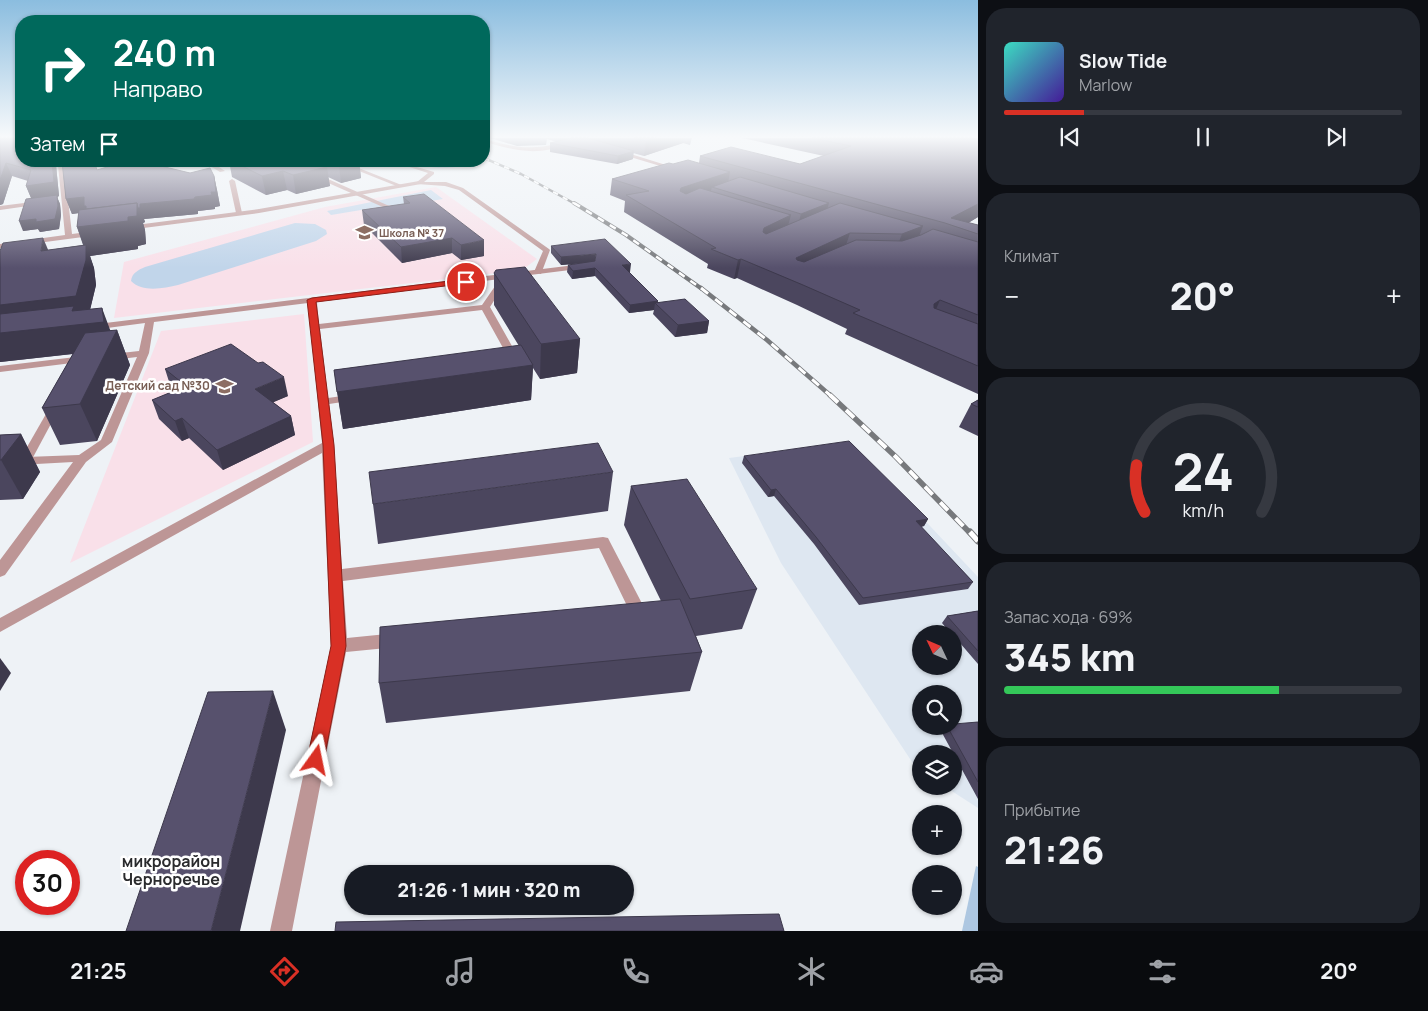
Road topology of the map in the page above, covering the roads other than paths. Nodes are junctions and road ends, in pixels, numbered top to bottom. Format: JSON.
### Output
{"nodes":[{"id":1,"x":62,"y":181,"type":"edge"},
{"id":2,"x":232,"y":181,"type":"edge"},
{"id":3,"x":329,"y":181,"type":"edge"},
{"id":4,"x":389,"y":181,"type":"edge"},
{"id":5,"x":419,"y":183,"type":"joint"},
{"id":6,"x":401,"y":186,"type":"junction"},
{"id":7,"x":357,"y":194,"type":"junction"},
{"id":8,"x":64,"y":200,"type":"junction"},
{"id":9,"x":55,"y":201,"type":"edge"},
{"id":10,"x":45,"y":202,"type":"edge"},
{"id":11,"x":0,"y":208,"type":"edge"},
{"id":12,"x":394,"y":210,"type":"edge"},
{"id":13,"x":239,"y":213,"type":"junction"},
{"id":14,"x":118,"y":229,"type":"edge"},
{"id":15,"x":108,"y":231,"type":"edge"},
{"id":16,"x":69,"y":236,"type":"junction"},
{"id":17,"x":0,"y":246,"type":"edge"},
{"id":18,"x":591,"y":265,"type":"edge"},
{"id":19,"x":538,"y":272,"type":"junction"},
{"id":20,"x":505,"y":277,"type":"junction"},
{"id":21,"x":312,"y":300,"type":"junction"},
{"id":22,"x":485,"y":307,"type":"junction"},
{"id":23,"x":150,"y":320,"type":"junction"},
{"id":24,"x":315,"y":327,"type":"junction"},
{"id":25,"x":84,"y":328,"type":"edge"},
{"id":26,"x":144,"y":354,"type":"junction"},
{"id":27,"x":0,"y":369,"type":"edge"},
{"id":28,"x":523,"y":374,"type":"edge"},
{"id":29,"x":63,"y":393,"type":"edge"},
{"id":30,"x":371,"y":395,"type":"edge"},
{"id":31,"x":323,"y":402,"type":"junction"},
{"id":32,"x":328,"y":445,"type":"junction"},
{"id":33,"x":25,"y":460,"type":"junction"},
{"id":34,"x":82,"y":460,"type":"junction"},
{"id":35,"x":0,"y":462,"type":"edge"},
{"id":36,"x":0,"y":571,"type":"edge"},
{"id":37,"x":335,"y":576,"type":"junction"},
{"id":38,"x":621,"y":617,"type":"edge"},
{"id":39,"x":0,"y":626,"type":"edge"},
{"id":40,"x":416,"y":638,"type":"edge"},
{"id":41,"x":339,"y":646,"type":"junction"},
{"id":42,"x":281,"y":931,"type":"edge"}],
"edges":[{"from":1,"to":8,"type":"street"},
{"from":2,"to":13,"type":"lane"},
{"from":3,"to":7,"type":"lane"},
{"from":4,"to":6,"type":"lane"},
{"from":5,"to":6,"type":"street"},
{"from":5,"to":19,"type":"lane"},
{"from":6,"to":7,"type":"street"},
{"from":7,"to":12,"type":"lane"},
{"from":7,"to":13,"type":"street"},
{"from":8,"to":9,"type":"street"},
{"from":8,"to":16,"type":"street"},
{"from":10,"to":11,"type":"street"},
{"from":13,"to":14,"type":"street"},
{"from":15,"to":16,"type":"street"},
{"from":16,"to":17,"type":"street"},
{"from":18,"to":19,"type":"street"},
{"from":19,"to":20,"type":"street"},
{"from":20,"to":21,"type":"street"},
{"from":20,"to":22,"type":"street"},
{"from":21,"to":23,"type":"street"},
{"from":21,"to":24,"type":"street"},
{"from":22,"to":24,"type":"street"},
{"from":22,"to":28,"type":"street"},
{"from":23,"to":25,"type":"street"},
{"from":23,"to":26,"type":"street"},
{"from":24,"to":31,"type":"street"},
{"from":26,"to":27,"type":"street"},
{"from":26,"to":34,"type":"street"},
{"from":29,"to":33,"type":"lane"},
{"from":30,"to":31,"type":"street"},
{"from":31,"to":32,"type":"street"},
{"from":32,"to":37,"type":"street"},
{"from":32,"to":39,"type":"street"},
{"from":33,"to":34,"type":"street"},
{"from":33,"to":35,"type":"street"},
{"from":34,"to":36,"type":"street"},
{"from":37,"to":38,"type":"street"},
{"from":37,"to":41,"type":"street"},
{"from":40,"to":41,"type":"street"},
{"from":41,"to":42,"type":"street"}]}
